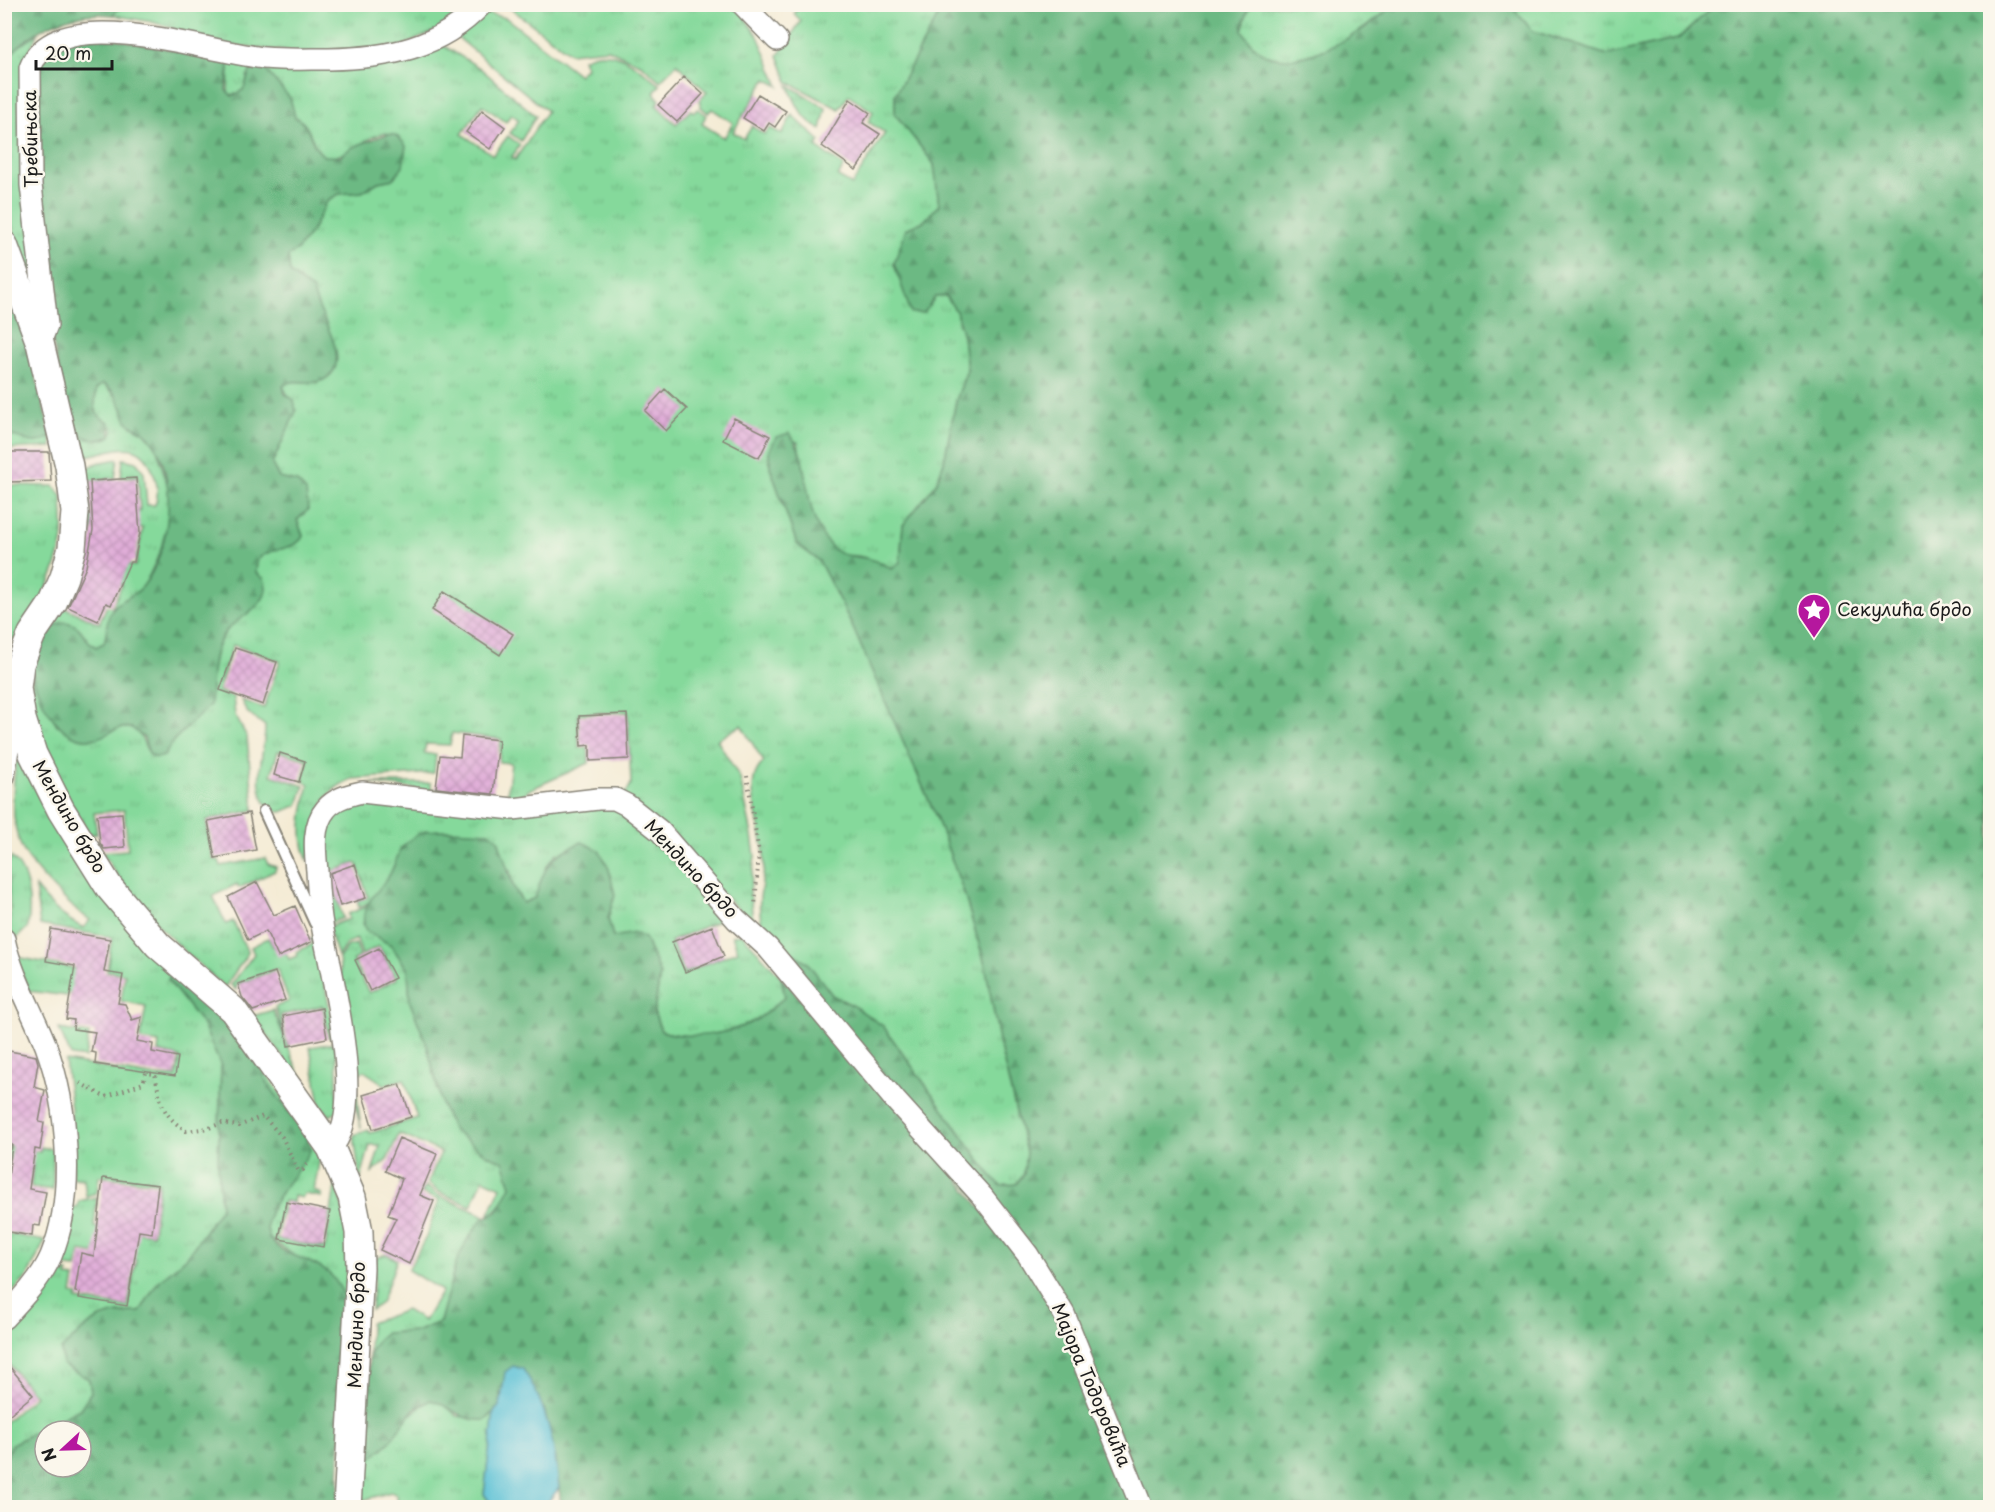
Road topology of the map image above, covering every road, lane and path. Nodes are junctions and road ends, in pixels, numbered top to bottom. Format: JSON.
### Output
{"nodes":[{"id":1,"x":482,"y":4,"type":"edge"},
{"id":2,"x":742,"y":4,"type":"edge"},
{"id":3,"x":777,"y":40,"type":"dead end"},
{"id":4,"x":4,"y":245,"type":"edge"},
{"id":5,"x":40,"y":343,"type":"junction"},
{"id":6,"x":22,"y":719,"type":"junction"},
{"id":7,"x":4,"y":776,"type":"edge"},
{"id":8,"x":747,"y":776,"type":"dead end"},
{"id":9,"x":264,"y":811,"type":"dead end"},
{"id":10,"x":323,"y":931,"type":"junction"},
{"id":11,"x":752,"y":934,"type":"junction"},
{"id":12,"x":4,"y":939,"type":"edge"},
{"id":13,"x":54,"y":1075,"type":"junction"},
{"id":14,"x":895,"y":1100,"type":"joint"},
{"id":15,"x":328,"y":1144,"type":"junction"},
{"id":16,"x":4,"y":1318,"type":"edge"},
{"id":17,"x":348,"y":1508,"type":"edge"},
{"id":18,"x":1142,"y":1508,"type":"edge"}],
"edges":[{"from":1,"to":5,"type":"street","name":"Требињска"},
{"from":2,"to":3,"type":"street"},
{"from":4,"to":5,"type":"street","name":"Мендино брдо"},
{"from":5,"to":6,"type":"street","name":"Мендино брдо"},
{"from":6,"to":7,"type":"street"},
{"from":6,"to":15,"type":"street","name":"Мендино брдо"},
{"from":8,"to":11,"type":"path"},
{"from":9,"to":10,"type":"lane","name":"Мендино брдо"},
{"from":10,"to":11,"type":"street","name":"Мендино брдо"},
{"from":10,"to":15,"type":"street","name":"Мендино брдо"},
{"from":11,"to":14,"type":"street","name":"Мендино брдо"},
{"from":12,"to":13,"type":"street"},
{"from":13,"to":15,"type":"path"},
{"from":13,"to":16,"type":"street"},
{"from":14,"to":18,"type":"street","name":"Мајора Тодоровића"},
{"from":15,"to":17,"type":"street","name":"Мендино брдо"}]}
